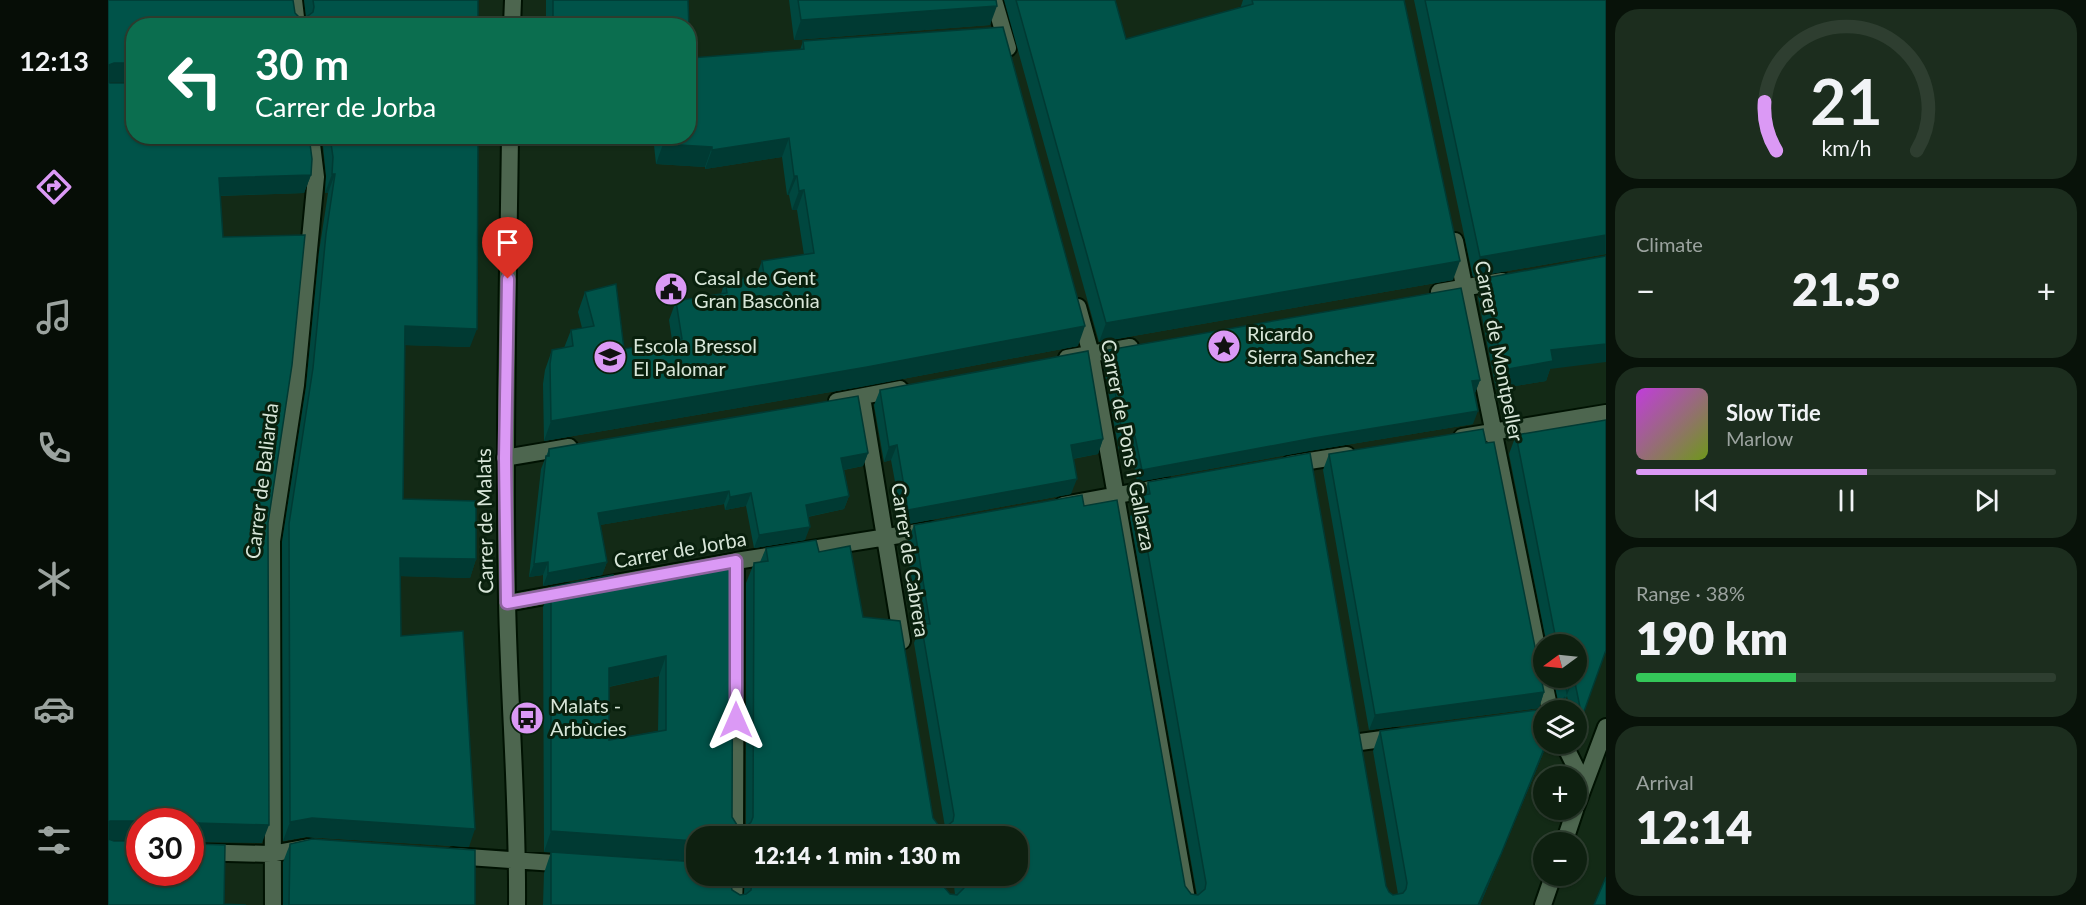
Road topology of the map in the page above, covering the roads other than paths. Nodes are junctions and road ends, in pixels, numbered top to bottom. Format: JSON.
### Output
{"nodes":[{"id":1,"x":294,"y":0,"type":"edge"},
{"id":2,"x":513,"y":0,"type":"edge"},
{"id":3,"x":994,"y":0,"type":"edge"},
{"id":4,"x":296,"y":18,"type":"edge"},
{"id":5,"x":512,"y":18,"type":"edge"},
{"id":6,"x":1011,"y":58,"type":"edge"},
{"id":7,"x":312,"y":144,"type":"edge"},
{"id":8,"x":510,"y":144,"type":"edge"},
{"id":9,"x":1453,"y":231,"type":"edge"},
{"id":10,"x":1524,"y":278,"type":"edge"},
{"id":11,"x":1073,"y":286,"type":"edge"},
{"id":12,"x":1465,"y":288,"type":"junction"},
{"id":13,"x":1418,"y":296,"type":"edge"},
{"id":14,"x":1149,"y":343,"type":"edge"},
{"id":15,"x":1091,"y":354,"type":"junction"},
{"id":16,"x":1057,"y":360,"type":"edge"},
{"id":17,"x":920,"y":386,"type":"edge"},
{"id":18,"x":862,"y":397,"type":"junction"},
{"id":19,"x":816,"y":404,"type":"edge"},
{"id":20,"x":1606,"y":413,"type":"edge"},
{"id":21,"x":1493,"y":432,"type":"junction"},
{"id":22,"x":1447,"y":439,"type":"edge"},
{"id":23,"x":587,"y":444,"type":"edge"},
{"id":24,"x":1368,"y":452,"type":"edge"},
{"id":25,"x":505,"y":458,"type":"junction"},
{"id":26,"x":1277,"y":467,"type":"edge"},
{"id":27,"x":1185,"y":483,"type":"edge"},
{"id":28,"x":1117,"y":495,"type":"junction"},
{"id":29,"x":1048,"y":508,"type":"edge"},
{"id":30,"x":946,"y":527,"type":"edge"},
{"id":31,"x":885,"y":539,"type":"junction"},
{"id":32,"x":736,"y":561,"type":"junction"},
{"id":33,"x":507,"y":603,"type":"junction"},
{"id":34,"x":906,"y":662,"type":"edge"},
{"id":35,"x":1548,"y":700,"type":"edge"},
{"id":36,"x":1606,"y":727,"type":"edge"},
{"id":37,"x":1417,"y":735,"type":"edge"},
{"id":38,"x":1360,"y":742,"type":"edge"},
{"id":39,"x":1587,"y":776,"type":"edge"},
{"id":40,"x":735,"y":826,"type":"edge"},
{"id":41,"x":328,"y":848,"type":"edge"},
{"id":42,"x":204,"y":852,"type":"edge"},
{"id":43,"x":272,"y":854,"type":"junction"},
{"id":44,"x":443,"y":855,"type":"edge"},
{"id":45,"x":518,"y":859,"type":"junction"},
{"id":46,"x":580,"y":864,"type":"edge"},
{"id":47,"x":735,"y":886,"type":"edge"},
{"id":48,"x":1550,"y":886,"type":"edge"},
{"id":49,"x":273,"y":905,"type":"edge"},
{"id":50,"x":517,"y":905,"type":"edge"},
{"id":51,"x":734,"y":905,"type":"edge"},
{"id":52,"x":1188,"y":905,"type":"edge"},
{"id":53,"x":1543,"y":905,"type":"edge"}],
"edges":[{"from":1,"to":4,"type":"street"},
{"from":2,"to":5,"type":"street"},
{"from":3,"to":6,"type":"street"},
{"from":7,"to":43,"type":"street","name":"Carrer de Baliarda"},
{"from":8,"to":25,"type":"street","name":"Carrer de Malats"},
{"from":9,"to":12,"type":"street","name":"Carrer de Montpeller"},
{"from":10,"to":12,"type":"street"},
{"from":11,"to":15,"type":"street","name":"Carrer de Pons i Gallarza"},
{"from":12,"to":13,"type":"street"},
{"from":12,"to":21,"type":"street","name":"Carrer de Montpeller"},
{"from":14,"to":15,"type":"street"},
{"from":15,"to":16,"type":"street"},
{"from":15,"to":28,"type":"street","name":"Carrer de Pons i Gallarza"},
{"from":17,"to":18,"type":"street"},
{"from":18,"to":19,"type":"street"},
{"from":18,"to":31,"type":"street","name":"Carrer de Cabrera"},
{"from":20,"to":21,"type":"street"},
{"from":21,"to":22,"type":"street"},
{"from":21,"to":35,"type":"street","name":"Carrer de Montpeller"},
{"from":23,"to":25,"type":"street"},
{"from":24,"to":26,"type":"street"},
{"from":25,"to":33,"type":"street","name":"Carrer de Malats"},
{"from":27,"to":28,"type":"street"},
{"from":28,"to":29,"type":"street"},
{"from":28,"to":52,"type":"street","name":"Carrer de Pons i Gallarza"},
{"from":30,"to":31,"type":"street","name":"Carrer de Jorba"},
{"from":31,"to":32,"type":"street","name":"Carrer de Jorba"},
{"from":31,"to":34,"type":"street","name":"Carrer de Cabrera"},
{"from":32,"to":33,"type":"street","name":"Carrer de Jorba"},
{"from":32,"to":40,"type":"street"},
{"from":33,"to":45,"type":"street","name":"Carrer de Malats"},
{"from":36,"to":39,"type":"street"},
{"from":37,"to":38,"type":"street"},
{"from":41,"to":43,"type":"street"},
{"from":42,"to":43,"type":"street"},
{"from":43,"to":49,"type":"street","name":"Carrer de Baliarda"},
{"from":44,"to":45,"type":"street"},
{"from":45,"to":46,"type":"street"},
{"from":45,"to":50,"type":"street","name":"Carrer de Malats"},
{"from":47,"to":51,"type":"street"},
{"from":48,"to":53,"type":"street"}]}
